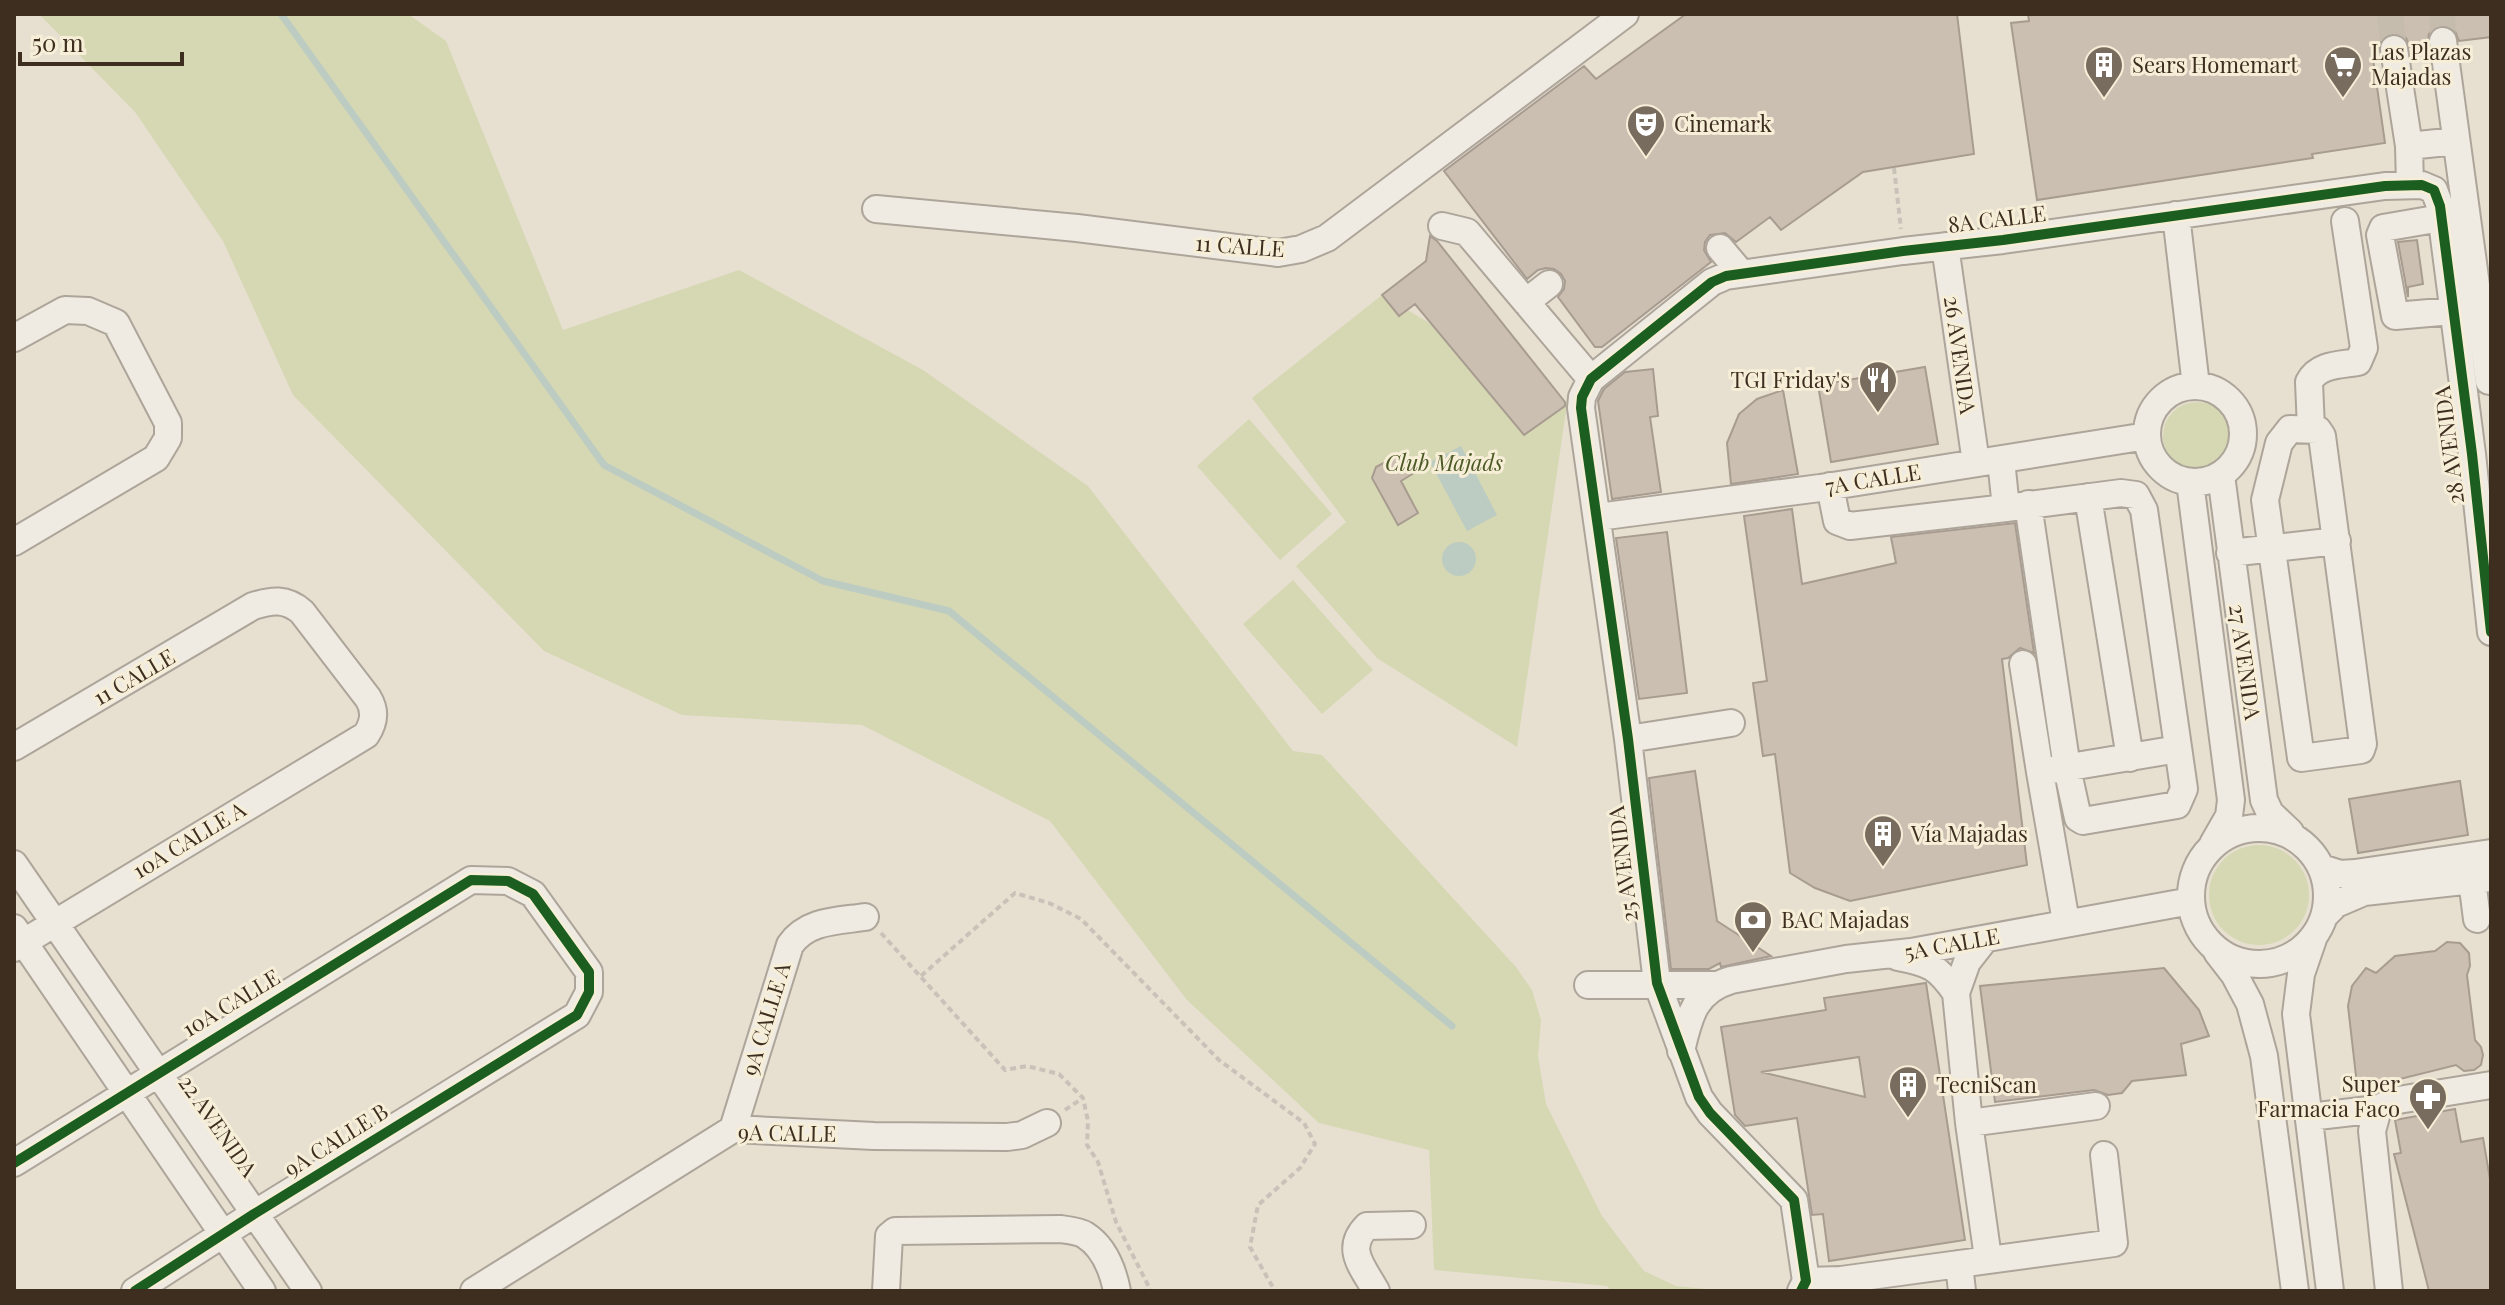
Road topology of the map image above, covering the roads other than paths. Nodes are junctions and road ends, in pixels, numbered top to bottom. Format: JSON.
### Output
{"nodes":[{"id":1,"x":1625,"y":14,"type":"edge"},
{"id":2,"x":2443,"y":41,"type":"tunnel mouth"},
{"id":3,"x":2394,"y":49,"type":"tunnel mouth"},
{"id":4,"x":2456,"y":141,"type":"junction"},
{"id":5,"x":2409,"y":146,"type":"junction"},
{"id":6,"x":2410,"y":185,"type":"junction"},
{"id":7,"x":876,"y":209,"type":"dead end"},
{"id":8,"x":2441,"y":212,"type":"junction"},
{"id":9,"x":2171,"y":216,"type":"junction"},
{"id":10,"x":2345,"y":221,"type":"dead end"},
{"id":11,"x":1442,"y":226,"type":"dead end"},
{"id":12,"x":1945,"y":246,"type":"junction"},
{"id":13,"x":1720,"y":248,"type":"dead end"},
{"id":14,"x":1741,"y":273,"type":"junction"},
{"id":15,"x":1549,"y":284,"type":"dead end"},
{"id":16,"x":1526,"y":302,"type":"junction"},
{"id":17,"x":2452,"y":311,"type":"junction"},
{"id":18,"x":14,"y":338,"type":"edge"},
{"id":19,"x":2490,"y":380,"type":"edge"},
{"id":20,"x":1588,"y":384,"type":"junction"},
{"id":21,"x":2192,"y":386,"type":"junction"},
{"id":22,"x":2462,"y":386,"type":"junction"},
{"id":23,"x":2311,"y":429,"type":"junction"},
{"id":24,"x":2147,"y":436,"type":"junction"},
{"id":25,"x":2481,"y":453,"type":"edge"},
{"id":26,"x":1988,"y":462,"type":"junction"},
{"id":27,"x":2221,"y":475,"type":"junction"},
{"id":28,"x":2190,"y":482,"type":"junction"},
{"id":29,"x":1830,"y":486,"type":"junction"},
{"id":30,"x":2088,"y":497,"type":"junction"},
{"id":31,"x":2017,"y":506,"type":"junction"},
{"id":32,"x":2484,"y":514,"type":"edge"},
{"id":33,"x":1598,"y":517,"type":"junction"},
{"id":34,"x":2337,"y":541,"type":"junction"},
{"id":35,"x":14,"y":542,"type":"edge"},
{"id":36,"x":2486,"y":547,"type":"edge"},
{"id":37,"x":2272,"y":550,"type":"junction"},
{"id":38,"x":2230,"y":553,"type":"junction"},
{"id":39,"x":2488,"y":586,"type":"edge"},
{"id":40,"x":253,"y":606,"type":"joint"},
{"id":41,"x":2491,"y":632,"type":"edge"},
{"id":42,"x":2023,"y":664,"type":"dead end"},
{"id":43,"x":1731,"y":723,"type":"dead end"},
{"id":44,"x":1628,"y":739,"type":"junction"},
{"id":45,"x":14,"y":747,"type":"edge"},
{"id":46,"x":2178,"y":749,"type":"junction"},
{"id":47,"x":2130,"y":758,"type":"junction"},
{"id":48,"x":2301,"y":758,"type":"junction"},
{"id":49,"x":2260,"y":763,"type":"junction"},
{"id":50,"x":2067,"y":768,"type":"junction"},
{"id":51,"x":2040,"y":772,"type":"junction"},
{"id":52,"x":2296,"y":837,"type":"junction"},
{"id":53,"x":2213,"y":844,"type":"junction"},
{"id":54,"x":2491,"y":853,"type":"edge"},
{"id":55,"x":14,"y":864,"type":"edge"},
{"id":56,"x":2322,"y":868,"type":"junction"},
{"id":57,"x":2482,"y":879,"type":"edge"},
{"id":58,"x":471,"y":880,"type":"joint"},
{"id":59,"x":2191,"y":901,"type":"junction"},
{"id":60,"x":865,"y":917,"type":"road end"},
{"id":61,"x":2477,"y":919,"type":"dead end"},
{"id":62,"x":53,"y":922,"type":"junction"},
{"id":63,"x":2066,"y":922,"type":"junction"},
{"id":64,"x":2319,"y":926,"type":"junction"},
{"id":65,"x":17,"y":939,"type":"edge"},
{"id":66,"x":1985,"y":939,"type":"junction"},
{"id":67,"x":2212,"y":946,"type":"junction"},
{"id":68,"x":1884,"y":955,"type":"junction"},
{"id":69,"x":1657,"y":983,"type":"junction"},
{"id":70,"x":1588,"y":985,"type":"dead end"},
{"id":71,"x":1714,"y":985,"type":"junction"},
{"id":72,"x":1956,"y":993,"type":"junction"},
{"id":73,"x":1681,"y":1051,"type":"junction"},
{"id":74,"x":157,"y":1072,"type":"junction"},
{"id":75,"x":2491,"y":1085,"type":"edge"},
{"id":76,"x":126,"y":1093,"type":"junction"},
{"id":77,"x":2096,"y":1106,"type":"dead end"},
{"id":78,"x":2378,"y":1109,"type":"junction"},
{"id":79,"x":2309,"y":1117,"type":"junction"},
{"id":80,"x":1047,"y":1123,"type":"dead end"},
{"id":81,"x":1969,"y":1123,"type":"junction"},
{"id":82,"x":733,"y":1129,"type":"junction"},
{"id":83,"x":2104,"y":1155,"type":"dead end"},
{"id":84,"x":14,"y":1163,"type":"edge"},
{"id":85,"x":254,"y":1214,"type":"junction"},
{"id":86,"x":1412,"y":1225,"type":"dead end"},
{"id":87,"x":223,"y":1234,"type":"junction"},
{"id":88,"x":1988,"y":1258,"type":"junction"},
{"id":89,"x":1959,"y":1264,"type":"junction"},
{"id":90,"x":1804,"y":1286,"type":"edge"},
{"id":91,"x":1841,"y":1286,"type":"edge"},
{"id":92,"x":135,"y":1291,"type":"edge"},
{"id":93,"x":262,"y":1291,"type":"edge"},
{"id":94,"x":308,"y":1291,"type":"edge"},
{"id":95,"x":474,"y":1291,"type":"edge"},
{"id":96,"x":886,"y":1291,"type":"edge"},
{"id":97,"x":1117,"y":1291,"type":"edge"},
{"id":98,"x":1376,"y":1291,"type":"edge"},
{"id":99,"x":1962,"y":1291,"type":"edge"},
{"id":100,"x":2295,"y":1291,"type":"edge"},
{"id":101,"x":2330,"y":1291,"type":"edge"},
{"id":102,"x":2389,"y":1291,"type":"edge"}],
"edges":[{"from":1,"to":7,"type":"street","name":"11 CALLE"},
{"from":2,"to":4,"type":"street"},
{"from":3,"to":5,"type":"street"},
{"from":4,"to":5,"type":"street"},
{"from":4,"to":19,"type":"street"},
{"from":5,"to":6,"type":"street"},
{"from":6,"to":8,"type":"street"},
{"from":6,"to":9,"type":"street","name":"8A CALLE"},
{"from":8,"to":17,"type":"street","name":"28 AVENIDA"},
{"from":8,"to":17,"type":"street"},
{"from":9,"to":12,"type":"street","name":"8A CALLE"},
{"from":9,"to":21,"type":"street"},
{"from":10,"to":23,"type":"street"},
{"from":11,"to":16,"type":"street"},
{"from":12,"to":14,"type":"street","name":"8A CALLE"},
{"from":12,"to":26,"type":"street","name":"26 AVENIDA"},
{"from":13,"to":14,"type":"street"},
{"from":14,"to":20,"type":"street","name":"8A CALLE"},
{"from":15,"to":16,"type":"street"},
{"from":16,"to":20,"type":"street"},
{"from":17,"to":22,"type":"street","name":"28 AVENIDA"},
{"from":18,"to":35,"type":"street"},
{"from":19,"to":22,"type":"street"},
{"from":20,"to":33,"type":"street","name":"25 AVENIDA"},
{"from":21,"to":24,"type":"street"},
{"from":21,"to":27,"type":"street"},
{"from":22,"to":25,"type":"street","name":"28 AVENIDA"},
{"from":23,"to":34,"type":"street"},
{"from":23,"to":37,"type":"street"},
{"from":24,"to":26,"type":"street","name":"7A CALLE"},
{"from":24,"to":28,"type":"street"},
{"from":25,"to":32,"type":"street","name":"28 AVENIDA"},
{"from":26,"to":29,"type":"street","name":"7A CALLE"},
{"from":26,"to":31,"type":"street","name":"26 AVENIDA"},
{"from":27,"to":28,"type":"street"},
{"from":27,"to":38,"type":"street","name":"27 AVENIDA"},
{"from":28,"to":53,"type":"street","name":"27 AVENIDA"},
{"from":29,"to":31,"type":"street"},
{"from":29,"to":33,"type":"street","name":"7A CALLE"},
{"from":30,"to":31,"type":"street"},
{"from":30,"to":46,"type":"street"},
{"from":30,"to":47,"type":"street"},
{"from":31,"to":50,"type":"street","name":"26 AVENIDA"},
{"from":32,"to":36,"type":"street","name":"28 AVENIDA"},
{"from":33,"to":44,"type":"street","name":"25 AVENIDA"},
{"from":34,"to":37,"type":"street"},
{"from":34,"to":48,"type":"street"},
{"from":36,"to":39,"type":"street","name":"28 AVENIDA"},
{"from":37,"to":38,"type":"street"},
{"from":37,"to":48,"type":"street"},
{"from":38,"to":49,"type":"street","name":"27 AVENIDA"},
{"from":39,"to":41,"type":"street","name":"28 AVENIDA"},
{"from":40,"to":45,"type":"street","name":"11 CALLE"},
{"from":40,"to":62,"type":"street","name":"10A CALLE A"},
{"from":42,"to":51,"type":"street"},
{"from":43,"to":44,"type":"street"},
{"from":44,"to":69,"type":"street","name":"25 AVENIDA"},
{"from":46,"to":47,"type":"street"},
{"from":46,"to":50,"type":"street","name":"26 AVENIDA"},
{"from":47,"to":50,"type":"street"},
{"from":48,"to":49,"type":"street"},
{"from":49,"to":52,"type":"street","name":"27 AVENIDA"},
{"from":50,"to":51,"type":"street"},
{"from":51,"to":63,"type":"street"},
{"from":52,"to":53,"type":"street"},
{"from":52,"to":56,"type":"street"},
{"from":53,"to":59,"type":"street"},
{"from":54,"to":56,"type":"street"},
{"from":55,"to":62,"type":"street","name":"22 AVENIDA"},
{"from":56,"to":64,"type":"street"},
{"from":57,"to":61,"type":"street"},
{"from":57,"to":64,"type":"street"},
{"from":58,"to":74,"type":"street","name":"10A CALLE"},
{"from":58,"to":85,"type":"street","name":"9A CALLE B"},
{"from":59,"to":63,"type":"street","name":"5A CALLE"},
{"from":59,"to":67,"type":"street"},
{"from":60,"to":82,"type":"street","name":"9A CALLE A"},
{"from":62,"to":65,"type":"street","name":"10A CALLE A"},
{"from":62,"to":74,"type":"street","name":"22 AVENIDA"},
{"from":63,"to":66,"type":"street","name":"5A CALLE"},
{"from":64,"to":67,"type":"street"},
{"from":64,"to":79,"type":"street"},
{"from":65,"to":76,"type":"street"},
{"from":66,"to":68,"type":"street","name":"5A CALLE"},
{"from":66,"to":72,"type":"street"},
{"from":67,"to":100,"type":"street"},
{"from":68,"to":71,"type":"street","name":"5A CALLE"},
{"from":68,"to":72,"type":"street"},
{"from":69,"to":70,"type":"street","name":"5A CALLE"},
{"from":69,"to":71,"type":"street","name":"5A CALLE"},
{"from":69,"to":73,"type":"street","name":"25 AVENIDA"},
{"from":71,"to":73,"type":"street"},
{"from":72,"to":81,"type":"street"},
{"from":73,"to":90,"type":"street","name":"25 AVENIDA"},
{"from":74,"to":76,"type":"street","name":"10A CALLE"},
{"from":74,"to":85,"type":"street","name":"22 AVENIDA"},
{"from":75,"to":78,"type":"street"},
{"from":76,"to":84,"type":"street","name":"10A CALLE"},
{"from":76,"to":87,"type":"street"},
{"from":77,"to":81,"type":"street"},
{"from":78,"to":79,"type":"street"},
{"from":78,"to":102,"type":"street"},
{"from":79,"to":101,"type":"street"},
{"from":80,"to":82,"type":"street","name":"9A CALLE"},
{"from":81,"to":88,"type":"street"},
{"from":82,"to":95,"type":"street","name":"9A CALLE"},
{"from":83,"to":88,"type":"street"},
{"from":85,"to":87,"type":"street","name":"9A CALLE B"},
{"from":85,"to":94,"type":"street","name":"22 AVENIDA"},
{"from":86,"to":98,"type":"street"},
{"from":87,"to":92,"type":"street","name":"9A CALLE B"},
{"from":87,"to":93,"type":"street"},
{"from":88,"to":89,"type":"street"},
{"from":89,"to":91,"type":"street"},
{"from":89,"to":99,"type":"street"},
{"from":90,"to":91,"type":"street"},
{"from":96,"to":97,"type":"street"}]}
